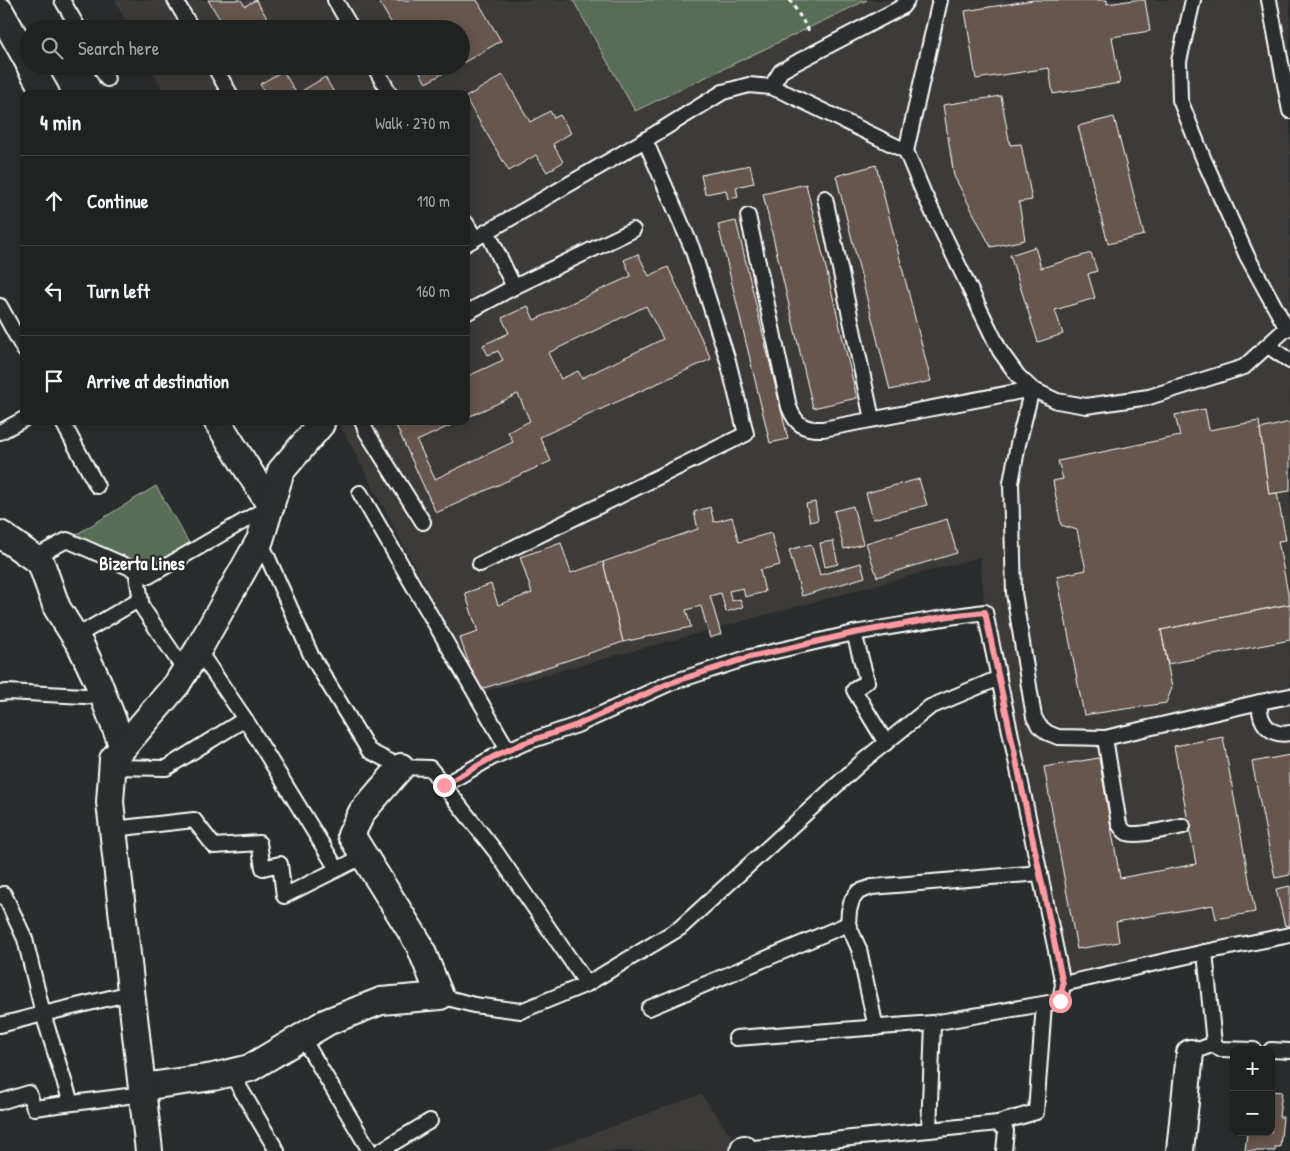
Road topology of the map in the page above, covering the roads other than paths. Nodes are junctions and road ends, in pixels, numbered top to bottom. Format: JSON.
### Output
{"nodes":[{"id":1,"x":62,"y":0,"type":"edge"},
{"id":2,"x":175,"y":0,"type":"edge"},
{"id":3,"x":336,"y":0,"type":"edge"},
{"id":4,"x":907,"y":0,"type":"edge"},
{"id":5,"x":940,"y":0,"type":"edge"},
{"id":6,"x":1193,"y":0,"type":"edge"},
{"id":7,"x":1269,"y":0,"type":"edge"},
{"id":8,"x":0,"y":11,"type":"edge"},
{"id":9,"x":74,"y":20,"type":"edge"},
{"id":10,"x":187,"y":20,"type":"edge"},
{"id":11,"x":347,"y":20,"type":"edge"},
{"id":12,"x":20,"y":47,"type":"edge"},
{"id":13,"x":36,"y":75,"type":"edge"},
{"id":14,"x":105,"y":75,"type":"edge"},
{"id":15,"x":219,"y":75,"type":"edge"},
{"id":16,"x":379,"y":75,"type":"edge"},
{"id":17,"x":107,"y":79,"type":"dead end"},
{"id":18,"x":771,"y":88,"type":"junction"},
{"id":19,"x":44,"y":90,"type":"edge"},
{"id":20,"x":228,"y":90,"type":"edge"},
{"id":21,"x":388,"y":90,"type":"edge"},
{"id":22,"x":1290,"y":111,"type":"edge"},
{"id":23,"x":644,"y":140,"type":"junction"},
{"id":24,"x":906,"y":151,"type":"junction"},
{"id":25,"x":825,"y":198,"type":"dead end"},
{"id":26,"x":748,"y":216,"type":"dead end"},
{"id":27,"x":634,"y":230,"type":"dead end"},
{"id":28,"x":476,"y":238,"type":"edge"},
{"id":29,"x":514,"y":287,"type":"junction"},
{"id":30,"x":0,"y":306,"type":"edge"},
{"id":31,"x":470,"y":311,"type":"edge"},
{"id":32,"x":1288,"y":327,"type":"edge"},
{"id":33,"x":20,"y":343,"type":"edge"},
{"id":34,"x":1268,"y":346,"type":"junction"},
{"id":35,"x":1290,"y":361,"type":"edge"},
{"id":36,"x":1032,"y":389,"type":"junction"},
{"id":37,"x":872,"y":419,"type":"junction"},
{"id":38,"x":20,"y":421,"type":"edge"},
{"id":39,"x":64,"y":425,"type":"edge"},
{"id":40,"x":220,"y":425,"type":"edge"},
{"id":41,"x":320,"y":425,"type":"edge"},
{"id":42,"x":363,"y":425,"type":"edge"},
{"id":43,"x":0,"y":432,"type":"edge"},
{"id":44,"x":97,"y":486,"type":"dead end"},
{"id":45,"x":360,"y":493,"type":"dead end"},
{"id":46,"x":271,"y":506,"type":"junction"},
{"id":47,"x":423,"y":522,"type":"dead end"},
{"id":48,"x":0,"y":534,"type":"edge"},
{"id":49,"x":260,"y":540,"type":"junction"},
{"id":50,"x":33,"y":558,"type":"junction"},
{"id":51,"x":480,"y":564,"type":"dead end"},
{"id":52,"x":136,"y":570,"type":"junction"},
{"id":53,"x":140,"y":599,"type":"junction"},
{"id":54,"x":854,"y":633,"type":"junction"},
{"id":55,"x":75,"y":637,"type":"junction"},
{"id":56,"x":191,"y":661,"type":"junction"},
{"id":57,"x":999,"y":678,"type":"junction"},
{"id":58,"x":0,"y":693,"type":"edge"},
{"id":59,"x":1290,"y":696,"type":"edge"},
{"id":60,"x":104,"y":697,"type":"junction"},
{"id":61,"x":1260,"y":702,"type":"junction"},
{"id":62,"x":245,"y":719,"type":"junction"},
{"id":63,"x":1290,"y":732,"type":"edge"},
{"id":64,"x":1105,"y":738,"type":"junction"},
{"id":65,"x":886,"y":743,"type":"junction"},
{"id":66,"x":508,"y":750,"type":"junction"},
{"id":67,"x":118,"y":757,"type":"junction"},
{"id":68,"x":401,"y":767,"type":"junction"},
{"id":69,"x":444,"y":785,"type":"junction"},
{"id":70,"x":1182,"y":826,"type":"dead end"},
{"id":71,"x":113,"y":829,"type":"junction"},
{"id":72,"x":364,"y":856,"type":"junction"},
{"id":73,"x":337,"y":869,"type":"junction"},
{"id":74,"x":1040,"y":873,"type":"junction"},
{"id":75,"x":0,"y":896,"type":"edge"},
{"id":76,"x":848,"y":924,"type":"junction"},
{"id":77,"x":1290,"y":935,"type":"edge"},
{"id":78,"x":1205,"y":952,"type":"junction"},
{"id":79,"x":587,"y":984,"type":"junction"},
{"id":80,"x":1063,"y":984,"type":"junction"},
{"id":81,"x":131,"y":993,"type":"junction"},
{"id":82,"x":440,"y":996,"type":"junction"},
{"id":83,"x":1044,"y":1004,"type":"junction"},
{"id":84,"x":648,"y":1008,"type":"dead end"},
{"id":85,"x":43,"y":1014,"type":"junction"},
{"id":86,"x":933,"y":1023,"type":"junction"},
{"id":87,"x":0,"y":1025,"type":"edge"},
{"id":88,"x":876,"y":1028,"type":"junction"},
{"id":89,"x":302,"y":1037,"type":"junction"},
{"id":90,"x":736,"y":1038,"type":"dead end"},
{"id":91,"x":1214,"y":1044,"type":"junction"},
{"id":92,"x":1230,"y":1049,"type":"edge"},
{"id":93,"x":1275,"y":1050,"type":"edge"},
{"id":94,"x":1290,"y":1051,"type":"edge"},
{"id":95,"x":1190,"y":1053,"type":"joint"},
{"id":96,"x":231,"y":1073,"type":"junction"},
{"id":97,"x":142,"y":1090,"type":"junction"},
{"id":98,"x":0,"y":1102,"type":"edge"},
{"id":99,"x":71,"y":1103,"type":"junction"},
{"id":100,"x":430,"y":1121,"type":"dead end"},
{"id":101,"x":998,"y":1123,"type":"junction"},
{"id":102,"x":929,"y":1130,"type":"junction"},
{"id":103,"x":745,"y":1150,"type":"edge"},
{"id":104,"x":149,"y":1151,"type":"edge"},
{"id":105,"x":277,"y":1151,"type":"edge"},
{"id":106,"x":370,"y":1151,"type":"edge"},
{"id":107,"x":380,"y":1151,"type":"edge"},
{"id":108,"x":1004,"y":1151,"type":"edge"},
{"id":109,"x":1180,"y":1151,"type":"edge"}],
"edges":[{"from":1,"to":9,"type":"lane"},
{"from":2,"to":10,"type":"lane"},
{"from":3,"to":11,"type":"lane"},
{"from":4,"to":18,"type":"lane"},
{"from":5,"to":24,"type":"lane"},
{"from":6,"to":32,"type":"lane"},
{"from":7,"to":22,"type":"lane"},
{"from":8,"to":12,"type":"street"},
{"from":13,"to":19,"type":"street"},
{"from":14,"to":17,"type":"lane"},
{"from":15,"to":20,"type":"lane"},
{"from":16,"to":21,"type":"lane"},
{"from":18,"to":23,"type":"lane"},
{"from":18,"to":24,"type":"lane"},
{"from":23,"to":28,"type":"lane"},
{"from":23,"to":51,"type":"lane"},
{"from":24,"to":36,"type":"lane"},
{"from":25,"to":37,"type":"lane"},
{"from":26,"to":37,"type":"lane"},
{"from":27,"to":29,"type":"lane"},
{"from":28,"to":29,"type":"lane"},
{"from":29,"to":31,"type":"lane"},
{"from":30,"to":33,"type":"lane"},
{"from":32,"to":34,"type":"lane"},
{"from":34,"to":35,"type":"lane"},
{"from":34,"to":36,"type":"lane"},
{"from":36,"to":37,"type":"lane"},
{"from":36,"to":64,"type":"lane"},
{"from":38,"to":43,"type":"lane"},
{"from":39,"to":44,"type":"lane"},
{"from":40,"to":46,"type":"street"},
{"from":41,"to":46,"type":"street"},
{"from":42,"to":47,"type":"lane"},
{"from":45,"to":66,"type":"lane"},
{"from":46,"to":49,"type":"street"},
{"from":46,"to":52,"type":"lane"},
{"from":48,"to":50,"type":"street"},
{"from":49,"to":56,"type":"street"},
{"from":49,"to":68,"type":"lane"},
{"from":50,"to":52,"type":"lane"},
{"from":50,"to":55,"type":"street"},
{"from":52,"to":53,"type":"lane"},
{"from":53,"to":55,"type":"lane"},
{"from":53,"to":56,"type":"lane"},
{"from":54,"to":57,"type":"lane"},
{"from":54,"to":65,"type":"lane"},
{"from":54,"to":66,"type":"lane"},
{"from":55,"to":60,"type":"street"},
{"from":56,"to":62,"type":"lane"},
{"from":56,"to":67,"type":"street"},
{"from":57,"to":65,"type":"lane"},
{"from":57,"to":74,"type":"lane"},
{"from":58,"to":60,"type":"lane"},
{"from":59,"to":61,"type":"lane"},
{"from":60,"to":67,"type":"street"},
{"from":61,"to":63,"type":"lane"},
{"from":61,"to":64,"type":"lane"},
{"from":62,"to":67,"type":"lane"},
{"from":62,"to":73,"type":"lane"},
{"from":64,"to":70,"type":"lane"},
{"from":65,"to":79,"type":"lane"},
{"from":66,"to":69,"type":"lane"},
{"from":67,"to":71,"type":"street"},
{"from":68,"to":69,"type":"lane"},
{"from":68,"to":72,"type":"street"},
{"from":69,"to":79,"type":"lane"},
{"from":71,"to":73,"type":"lane"},
{"from":71,"to":81,"type":"street"},
{"from":72,"to":73,"type":"lane"},
{"from":72,"to":82,"type":"street"},
{"from":74,"to":76,"type":"lane"},
{"from":74,"to":80,"type":"lane"},
{"from":75,"to":85,"type":"lane"},
{"from":76,"to":84,"type":"lane"},
{"from":76,"to":88,"type":"lane"},
{"from":77,"to":78,"type":"lane"},
{"from":78,"to":80,"type":"lane"},
{"from":78,"to":91,"type":"lane"},
{"from":79,"to":82,"type":"lane"},
{"from":80,"to":83,"type":"lane"},
{"from":81,"to":85,"type":"lane"},
{"from":81,"to":97,"type":"street"},
{"from":82,"to":89,"type":"street"},
{"from":83,"to":86,"type":"lane"},
{"from":83,"to":101,"type":"lane"},
{"from":85,"to":87,"type":"lane"},
{"from":85,"to":99,"type":"lane"},
{"from":86,"to":88,"type":"lane"},
{"from":86,"to":102,"type":"lane"},
{"from":88,"to":90,"type":"lane"},
{"from":89,"to":96,"type":"street"},
{"from":89,"to":106,"type":"lane"},
{"from":91,"to":92,"type":"lane"},
{"from":91,"to":95,"type":"lane"},
{"from":93,"to":94,"type":"lane"},
{"from":95,"to":109,"type":"street"},
{"from":96,"to":97,"type":"street"},
{"from":96,"to":105,"type":"lane"},
{"from":97,"to":99,"type":"lane"},
{"from":97,"to":104,"type":"street"},
{"from":98,"to":99,"type":"lane"},
{"from":100,"to":107,"type":"lane"},
{"from":101,"to":102,"type":"lane"},
{"from":101,"to":108,"type":"lane"},
{"from":102,"to":103,"type":"lane"}]}
